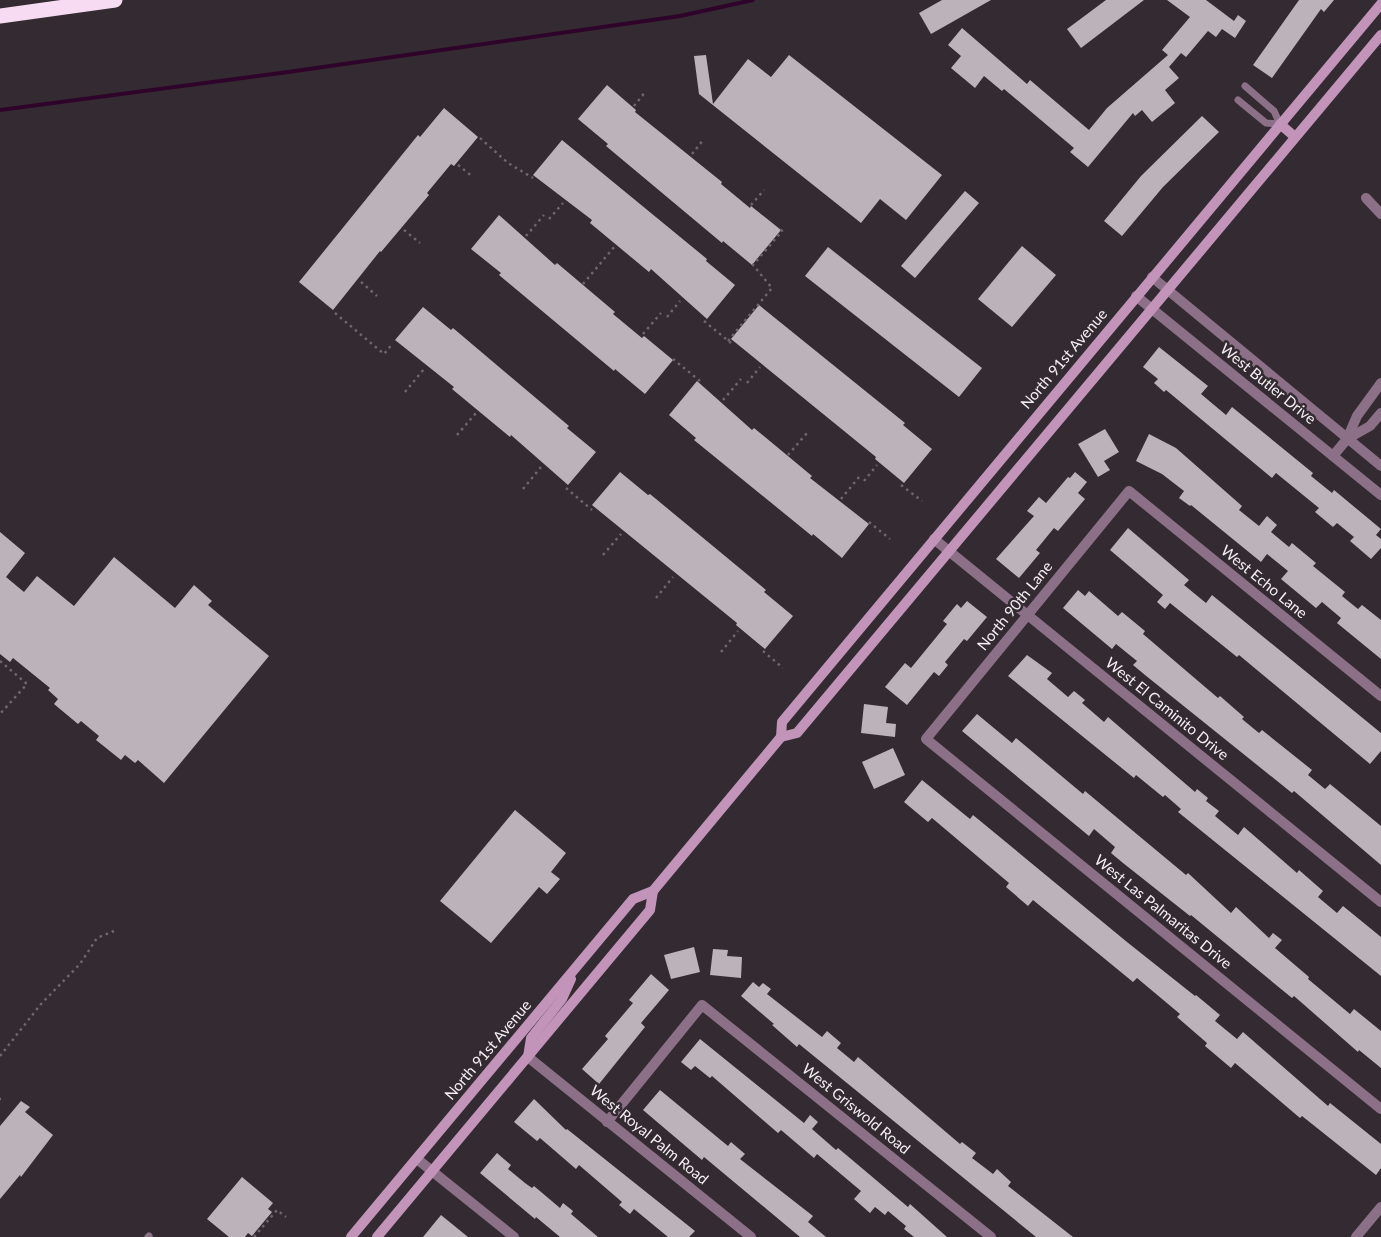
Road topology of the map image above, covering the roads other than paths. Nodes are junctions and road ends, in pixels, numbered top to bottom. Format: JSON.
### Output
{"nodes":[{"id":1,"x":115,"y":0,"type":"edge"},
{"id":2,"x":1381,"y":4,"type":"edge"},
{"id":3,"x":0,"y":16,"type":"edge"},
{"id":4,"x":1381,"y":35,"type":"edge"},
{"id":5,"x":1245,"y":86,"type":"dead end"},
{"id":6,"x":1238,"y":100,"type":"dead end"},
{"id":7,"x":1280,"y":124,"type":"junction"},
{"id":8,"x":1295,"y":137,"type":"junction"},
{"id":9,"x":1366,"y":198,"type":"dead end"},
{"id":10,"x":1381,"y":214,"type":"edge"},
{"id":11,"x":1152,"y":277,"type":"junction"},
{"id":12,"x":1168,"y":290,"type":"junction"},
{"id":13,"x":1136,"y":296,"type":"junction"},
{"id":14,"x":1152,"y":308,"type":"junction"},
{"id":15,"x":1381,"y":385,"type":"edge"},
{"id":16,"x":1381,"y":413,"type":"edge"},
{"id":17,"x":1347,"y":439,"type":"junction"},
{"id":18,"x":1333,"y":456,"type":"junction"},
{"id":19,"x":1381,"y":466,"type":"edge"},
{"id":20,"x":1129,"y":491,"type":"joint"},
{"id":21,"x":1381,"y":495,"type":"edge"},
{"id":22,"x":934,"y":539,"type":"junction"},
{"id":23,"x":950,"y":552,"type":"junction"},
{"id":24,"x":1027,"y":615,"type":"junction"},
{"id":25,"x":1381,"y":696,"type":"edge"},
{"id":26,"x":781,"y":737,"type":"junction"},
{"id":27,"x":926,"y":739,"type":"joint"},
{"id":28,"x":653,"y":891,"type":"junction"},
{"id":29,"x":1381,"y":902,"type":"edge"},
{"id":30,"x":575,"y":969,"type":"junction"},
{"id":31,"x":528,"y":1057,"type":"junction"},
{"id":32,"x":1381,"y":1109,"type":"edge"},
{"id":33,"x":608,"y":1122,"type":"junction"},
{"id":34,"x":417,"y":1159,"type":"junction"},
{"id":35,"x":432,"y":1171,"type":"junction"},
{"id":36,"x":1381,"y":1207,"type":"edge"},
{"id":37,"x":355,"y":1234,"type":"edge"},
{"id":38,"x":378,"y":1237,"type":"edge"},
{"id":39,"x":514,"y":1237,"type":"edge"},
{"id":40,"x":751,"y":1237,"type":"edge"},
{"id":41,"x":991,"y":1237,"type":"edge"},
{"id":42,"x":1356,"y":1237,"type":"edge"}],
"edges":[{"from":1,"to":3,"type":"highway"},
{"from":2,"to":7,"type":"main road","name":"North 91st Avenue"},
{"from":4,"to":8,"type":"main road","name":"North 91st Avenue"},
{"from":5,"to":7,"type":"lane"},
{"from":6,"to":7,"type":"lane"},
{"from":7,"to":8,"type":"main road"},
{"from":7,"to":11,"type":"main road","name":"North 91st Avenue"},
{"from":8,"to":12,"type":"main road","name":"North 91st Avenue"},
{"from":9,"to":10,"type":"street"},
{"from":11,"to":12,"type":"street","name":"West Butler Drive"},
{"from":11,"to":13,"type":"main road","name":"North 91st Avenue"},
{"from":12,"to":14,"type":"main road","name":"North 91st Avenue"},
{"from":12,"to":17,"type":"street","name":"West Butler Drive"},
{"from":13,"to":14,"type":"street","name":"West Butler Drive"},
{"from":13,"to":22,"type":"main road","name":"North 91st Avenue"},
{"from":14,"to":18,"type":"street","name":"West Butler Drive"},
{"from":14,"to":23,"type":"main road","name":"North 91st Avenue"},
{"from":15,"to":17,"type":"street"},
{"from":16,"to":17,"type":"street"},
{"from":17,"to":18,"type":"street"},
{"from":17,"to":19,"type":"street","name":"West Butler Drive"},
{"from":18,"to":21,"type":"street","name":"West Butler Drive"},
{"from":20,"to":24,"type":"street","name":"North 90th Lane"},
{"from":20,"to":25,"type":"street","name":"West Echo Lane"},
{"from":22,"to":23,"type":"street","name":"West El Caminito Drive"},
{"from":22,"to":26,"type":"main road","name":"North 91st Avenue"},
{"from":23,"to":24,"type":"street","name":"West El Caminito Drive"},
{"from":23,"to":26,"type":"main road","name":"North 91st Avenue"},
{"from":24,"to":27,"type":"street","name":"North 90th Lane"},
{"from":24,"to":29,"type":"street","name":"West El Caminito Drive"},
{"from":26,"to":28,"type":"main road","name":"North 91st Avenue"},
{"from":27,"to":32,"type":"street","name":"West Las Palmaritas Drive"},
{"from":28,"to":30,"type":"main road","name":"North 91st Avenue"},
{"from":28,"to":31,"type":"main road","name":"North 91st Avenue"},
{"from":30,"to":31,"type":"main road"},
{"from":30,"to":34,"type":"main road","name":"North 91st Avenue"},
{"from":31,"to":33,"type":"street","name":"West Royal Palm Road"},
{"from":31,"to":35,"type":"main road","name":"North 91st Avenue"},
{"from":33,"to":40,"type":"street","name":"West Royal Palm Road"},
{"from":33,"to":41,"type":"street","name":"West Griswold Road"},
{"from":34,"to":35,"type":"street"},
{"from":34,"to":37,"type":"main road","name":"North 91st Avenue"},
{"from":35,"to":38,"type":"main road","name":"North 91st Avenue"},
{"from":35,"to":39,"type":"street"},
{"from":36,"to":42,"type":"street"}]}
